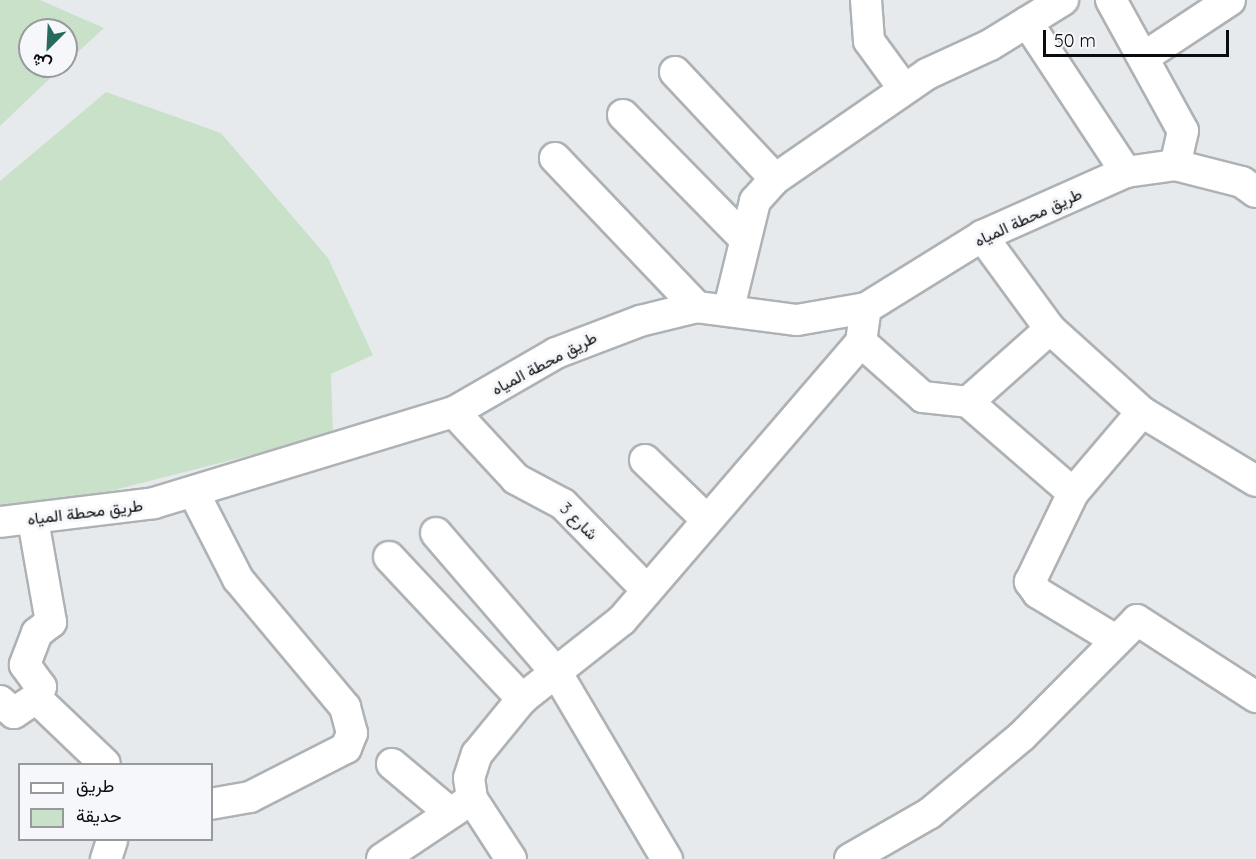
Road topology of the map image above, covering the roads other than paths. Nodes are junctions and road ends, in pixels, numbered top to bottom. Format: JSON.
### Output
{"nodes":[{"id":1,"x":866,"y":0,"type":"edge"},
{"id":2,"x":1111,"y":0,"type":"edge"},
{"id":3,"x":1230,"y":0,"type":"edge"},
{"id":4,"x":1041,"y":9,"type":"edge"},
{"id":5,"x":1144,"y":57,"type":"junction"},
{"id":6,"x":675,"y":72,"type":"dead end"},
{"id":7,"x":904,"y":89,"type":"junction"},
{"id":8,"x":623,"y":115,"type":"dead end"},
{"id":9,"x":555,"y":158,"type":"dead end"},
{"id":10,"x":1175,"y":165,"type":"junction"},
{"id":11,"x":1126,"y":172,"type":"junction"},
{"id":12,"x":775,"y":179,"type":"junction"},
{"id":13,"x":1256,"y":192,"type":"edge"},
{"id":14,"x":982,"y":236,"type":"junction"},
{"id":15,"x":744,"y":238,"type":"junction"},
{"id":16,"x":697,"y":307,"type":"junction"},
{"id":17,"x":729,"y":308,"type":"junction"},
{"id":18,"x":866,"y":308,"type":"junction"},
{"id":19,"x":1050,"y":329,"type":"junction"},
{"id":20,"x":861,"y":342,"type":"junction"},
{"id":21,"x":968,"y":402,"type":"junction"},
{"id":22,"x":454,"y":412,"type":"junction"},
{"id":23,"x":1142,"y":412,"type":"junction"},
{"id":24,"x":645,"y":460,"type":"dead end"},
{"id":25,"x":1256,"y":481,"type":"edge"},
{"id":26,"x":194,"y":493,"type":"junction"},
{"id":27,"x":1073,"y":493,"type":"junction"},
{"id":28,"x":33,"y":520,"type":"junction"},
{"id":29,"x":707,"y":520,"type":"junction"},
{"id":30,"x":0,"y":522,"type":"edge"},
{"id":31,"x":436,"y":533,"type":"dead end"},
{"id":32,"x":389,"y":557,"type":"dead end"},
{"id":33,"x":646,"y":590,"type":"junction"},
{"id":34,"x":1114,"y":639,"type":"junction"},
{"id":35,"x":558,"y":675,"type":"junction"},
{"id":36,"x":1256,"y":697,"type":"edge"},
{"id":37,"x":36,"y":698,"type":"junction"},
{"id":38,"x":522,"y":699,"type":"junction"},
{"id":39,"x":0,"y":701,"type":"edge"},
{"id":40,"x":103,"y":763,"type":"edge"},
{"id":41,"x":392,"y":764,"type":"dead end"},
{"id":42,"x":213,"y":804,"type":"edge"},
{"id":43,"x":460,"y":805,"type":"junction"},
{"id":44,"x":112,"y":841,"type":"edge"},
{"id":45,"x":106,"y":859,"type":"edge"},
{"id":46,"x":382,"y":859,"type":"edge"},
{"id":47,"x":511,"y":859,"type":"edge"},
{"id":48,"x":667,"y":859,"type":"edge"},
{"id":49,"x":850,"y":859,"type":"edge"}],
"edges":[{"from":1,"to":7,"type":"street"},
{"from":2,"to":5,"type":"street"},
{"from":3,"to":5,"type":"street"},
{"from":4,"to":7,"type":"street"},
{"from":4,"to":11,"type":"street"},
{"from":5,"to":10,"type":"street"},
{"from":6,"to":12,"type":"street"},
{"from":7,"to":12,"type":"street"},
{"from":8,"to":15,"type":"street"},
{"from":9,"to":16,"type":"street"},
{"from":10,"to":11,"type":"street","name":"طريق محطة المياه"},
{"from":10,"to":13,"type":"street"},
{"from":11,"to":14,"type":"street","name":"طريق محطة المياه"},
{"from":12,"to":15,"type":"street"},
{"from":14,"to":18,"type":"street","name":"طريق محطة المياه"},
{"from":14,"to":19,"type":"street"},
{"from":15,"to":17,"type":"street"},
{"from":16,"to":17,"type":"street","name":"طريق محطة المياه"},
{"from":16,"to":22,"type":"street","name":"طريق محطة المياه"},
{"from":17,"to":18,"type":"street","name":"طريق محطة المياه"},
{"from":18,"to":20,"type":"street"},
{"from":19,"to":21,"type":"street"},
{"from":19,"to":23,"type":"street"},
{"from":20,"to":21,"type":"street"},
{"from":20,"to":29,"type":"street"},
{"from":21,"to":27,"type":"street"},
{"from":22,"to":26,"type":"street","name":"طريق محطة المياه"},
{"from":22,"to":33,"type":"street","name":"شارع 3"},
{"from":23,"to":25,"type":"street"},
{"from":23,"to":27,"type":"street"},
{"from":24,"to":29,"type":"street"},
{"from":26,"to":28,"type":"street","name":"طريق محطة المياه"},
{"from":26,"to":42,"type":"street"},
{"from":27,"to":34,"type":"street"},
{"from":28,"to":30,"type":"street","name":"طريق محطة المياه"},
{"from":28,"to":37,"type":"street"},
{"from":29,"to":33,"type":"street"},
{"from":31,"to":35,"type":"street"},
{"from":32,"to":38,"type":"street"},
{"from":33,"to":35,"type":"street"},
{"from":34,"to":36,"type":"street"},
{"from":34,"to":49,"type":"street"},
{"from":35,"to":38,"type":"street"},
{"from":35,"to":48,"type":"street"},
{"from":37,"to":39,"type":"street"},
{"from":37,"to":40,"type":"street"},
{"from":38,"to":43,"type":"street"},
{"from":41,"to":43,"type":"street"},
{"from":43,"to":46,"type":"street"},
{"from":43,"to":47,"type":"street"},
{"from":44,"to":45,"type":"street"}]}
